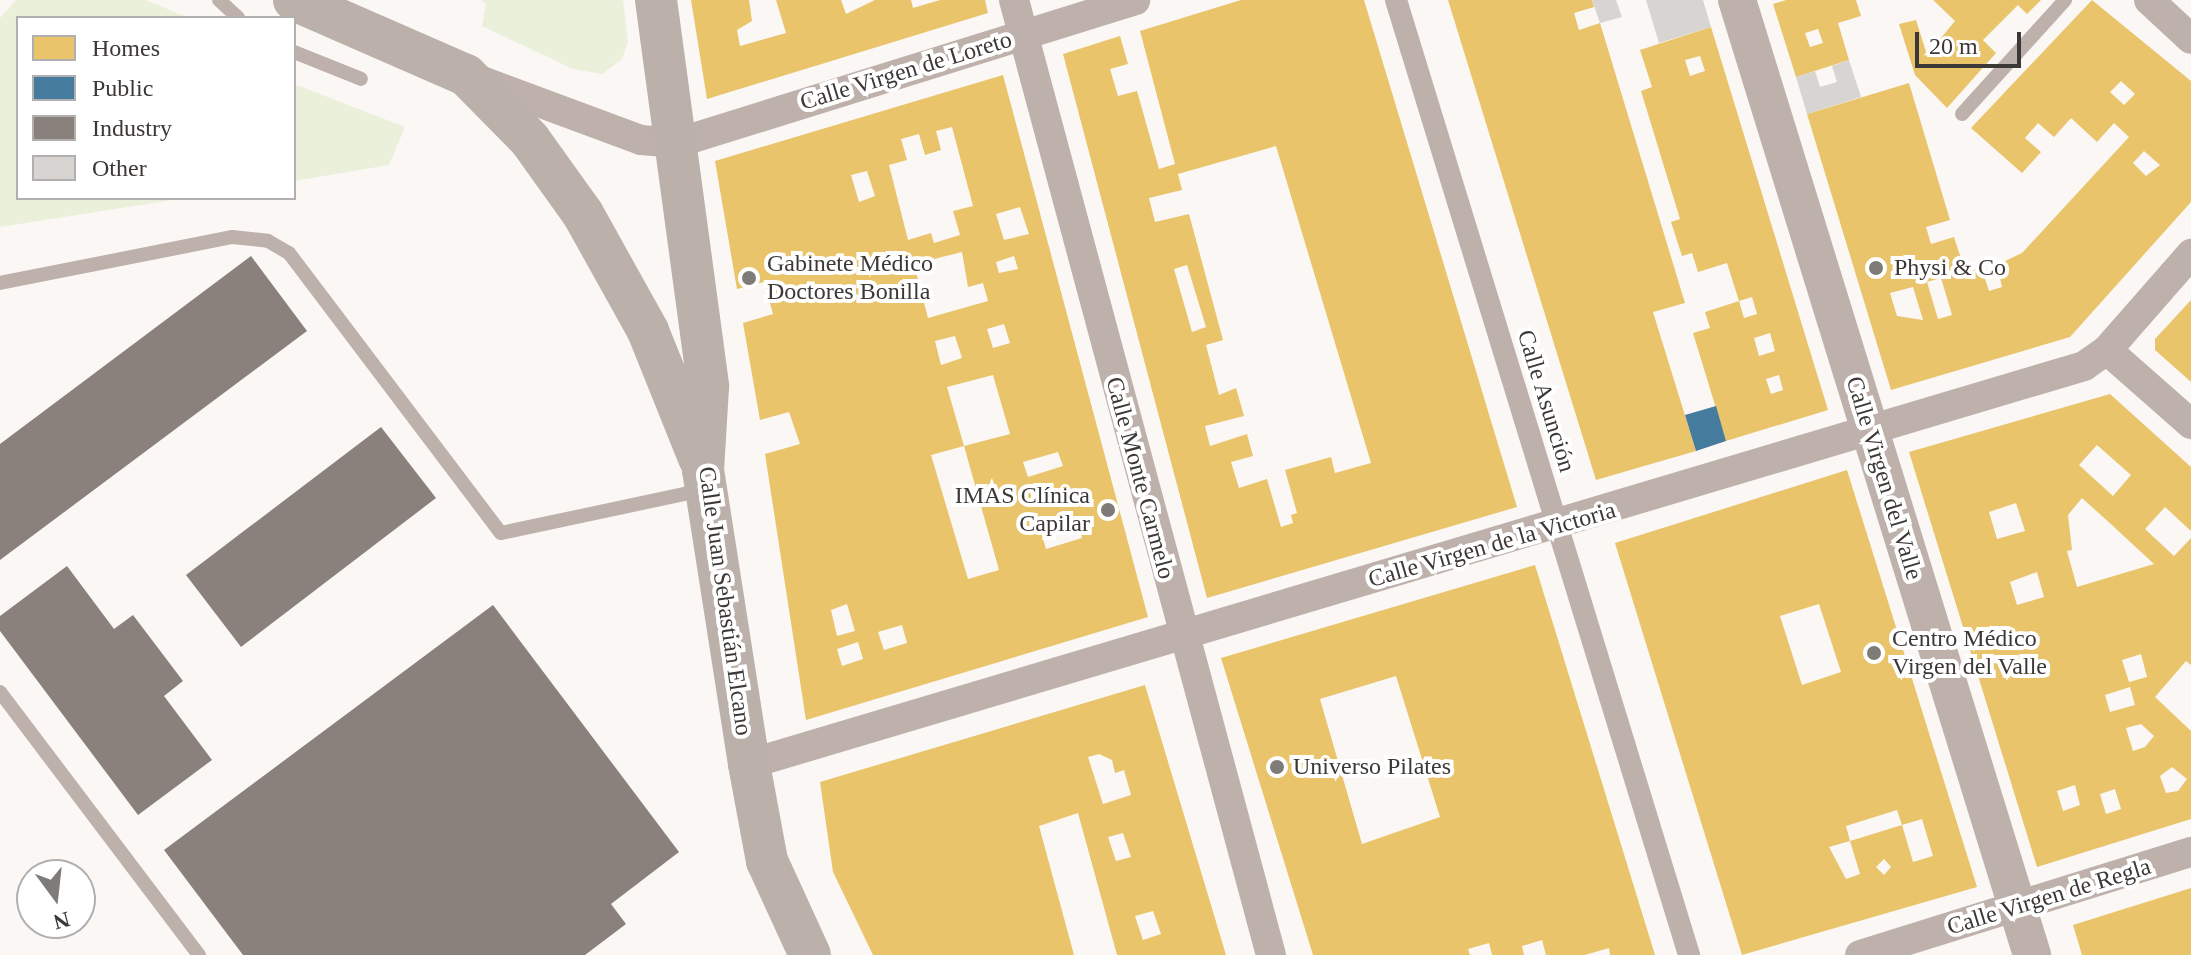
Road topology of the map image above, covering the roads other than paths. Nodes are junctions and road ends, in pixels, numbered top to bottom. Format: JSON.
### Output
{"nodes":[{"id":1,"x":219,"y":0,"type":"edge"},
{"id":2,"x":294,"y":0,"type":"edge"},
{"id":3,"x":656,"y":0,"type":"edge"},
{"id":4,"x":1014,"y":0,"type":"edge"},
{"id":5,"x":1135,"y":0,"type":"edge"},
{"id":6,"x":1396,"y":0,"type":"edge"},
{"id":7,"x":1737,"y":0,"type":"edge"},
{"id":8,"x":2065,"y":0,"type":"edge"},
{"id":9,"x":2149,"y":0,"type":"edge"},
{"id":10,"x":236,"y":16,"type":"edge"},
{"id":11,"x":1023,"y":34,"type":"junction"},
{"id":12,"x":2191,"y":39,"type":"edge"},
{"id":13,"x":296,"y":53,"type":"edge"},
{"id":14,"x":466,"y":75,"type":"junction"},
{"id":15,"x":361,"y":79,"type":"dead end"},
{"id":16,"x":1962,"y":114,"type":"dead end"},
{"id":17,"x":677,"y":143,"type":"junction"},
{"id":18,"x":2191,"y":254,"type":"edge"},
{"id":19,"x":0,"y":283,"type":"edge"},
{"id":20,"x":2107,"y":350,"type":"junction"},
{"id":21,"x":2191,"y":424,"type":"edge"},
{"id":22,"x":1871,"y":431,"type":"junction"},
{"id":23,"x":705,"y":480,"type":"junction"},
{"id":24,"x":1557,"y":526,"type":"junction"},
{"id":25,"x":1182,"y":636,"type":"junction"},
{"id":26,"x":0,"y":692,"type":"edge"},
{"id":27,"x":749,"y":764,"type":"junction"},
{"id":28,"x":2191,"y":852,"type":"edge"},
{"id":29,"x":2017,"y":908,"type":"junction"},
{"id":30,"x":199,"y":955,"type":"edge"},
{"id":31,"x":810,"y":955,"type":"edge"},
{"id":32,"x":1271,"y":955,"type":"edge"},
{"id":33,"x":1689,"y":955,"type":"edge"},
{"id":34,"x":1860,"y":955,"type":"edge"},
{"id":35,"x":2032,"y":955,"type":"edge"}],
"edges":[{"from":1,"to":10,"type":"lane"},
{"from":2,"to":14,"type":"main road"},
{"from":3,"to":17,"type":"main road","name":"Calle Juan Sebastián Elcano"},
{"from":4,"to":11,"type":"street","name":"Calle Monte Carmelo"},
{"from":5,"to":11,"type":"street","name":"Calle Virgen de Loreto"},
{"from":6,"to":24,"type":"street","name":"Calle Asunción"},
{"from":7,"to":22,"type":"street","name":"Calle Virgen del Valle"},
{"from":8,"to":16,"type":"lane"},
{"from":9,"to":12,"type":"street"},
{"from":11,"to":17,"type":"street","name":"Calle Virgen de Loreto"},
{"from":11,"to":25,"type":"street","name":"Calle Monte Carmelo"},
{"from":13,"to":15,"type":"lane"},
{"from":14,"to":17,"type":"street"},
{"from":14,"to":23,"type":"main road"},
{"from":17,"to":23,"type":"main road","name":"Calle Juan Sebastián Elcano"},
{"from":18,"to":20,"type":"street","name":"Calle Virgen de la Victoria"},
{"from":19,"to":23,"type":"lane"},
{"from":20,"to":21,"type":"street"},
{"from":20,"to":22,"type":"street","name":"Calle Virgen de la Victoria"},
{"from":22,"to":24,"type":"street","name":"Calle Virgen de la Victoria"},
{"from":22,"to":29,"type":"street","name":"Calle Virgen del Valle"},
{"from":23,"to":27,"type":"main road","name":"Calle Juan Sebastián Elcano"},
{"from":24,"to":25,"type":"street","name":"Calle Virgen de la Victoria"},
{"from":24,"to":33,"type":"street","name":"Calle Asunción"},
{"from":25,"to":27,"type":"street","name":"Calle Virgen de la Victoria"},
{"from":25,"to":32,"type":"street","name":"Calle Monte Carmelo"},
{"from":26,"to":30,"type":"lane"},
{"from":27,"to":31,"type":"main road","name":"Calle Juan Sebastián Elcano"},
{"from":28,"to":29,"type":"street","name":"Calle Virgen de Regla"},
{"from":29,"to":34,"type":"street","name":"Calle Virgen de Regla"},
{"from":29,"to":35,"type":"street","name":"Calle Virgen del Valle"}]}
